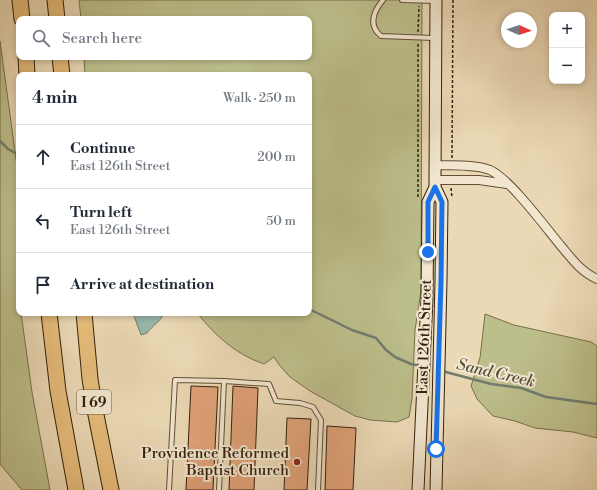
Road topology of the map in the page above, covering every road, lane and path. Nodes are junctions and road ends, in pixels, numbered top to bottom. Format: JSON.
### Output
{"nodes":[{"id":1,"x":20,"y":0,"type":"edge"},
{"id":2,"x":55,"y":0,"type":"edge"},
{"id":3,"x":383,"y":0,"type":"edge"},
{"id":4,"x":402,"y":0,"type":"edge"},
{"id":5,"x":436,"y":0,"type":"edge"},
{"id":6,"x":419,"y":1,"type":"edge"},
{"id":7,"x":22,"y":16,"type":"edge"},
{"id":8,"x":57,"y":16,"type":"edge"},
{"id":9,"x":418,"y":38,"type":"junction"},
{"id":10,"x":435,"y":38,"type":"junction"},
{"id":11,"x":26,"y":60,"type":"edge"},
{"id":12,"x":60,"y":60,"type":"edge"},
{"id":13,"x":27,"y":72,"type":"edge"},
{"id":14,"x":62,"y":72,"type":"edge"},
{"id":15,"x":435,"y":165,"type":"junction"},
{"id":16,"x":435,"y":183,"type":"junction"},
{"id":17,"x":507,"y":184,"type":"junction"},
{"id":18,"x":418,"y":202,"type":"dead end"},
{"id":19,"x":597,"y":279,"type":"edge"},
{"id":20,"x":49,"y":316,"type":"edge"},
{"id":21,"x":84,"y":316,"type":"edge"},
{"id":22,"x":224,"y":381,"type":"junction"},
{"id":23,"x":76,"y":490,"type":"edge"},
{"id":24,"x":112,"y":490,"type":"edge"},
{"id":25,"x":169,"y":490,"type":"edge"},
{"id":26,"x":219,"y":490,"type":"edge"},
{"id":27,"x":318,"y":490,"type":"edge"},
{"id":28,"x":418,"y":490,"type":"edge"},
{"id":29,"x":436,"y":490,"type":"edge"}],
"edges":[{"from":1,"to":7,"type":"highway"},
{"from":2,"to":8,"type":"highway"},
{"from":3,"to":9,"type":"lane"},
{"from":4,"to":6,"type":"lane"},
{"from":5,"to":6,"type":"lane"},
{"from":5,"to":10,"type":"main road","name":"East 126th Street"},
{"from":6,"to":9,"type":"path"},
{"from":9,"to":10,"type":"lane"},
{"from":9,"to":18,"type":"path"},
{"from":10,"to":15,"type":"main road","name":"East 126th Street"},
{"from":11,"to":13,"type":"highway"},
{"from":12,"to":14,"type":"highway"},
{"from":15,"to":16,"type":"main road","name":"East 126th Street"},
{"from":15,"to":17,"type":"street"},
{"from":16,"to":17,"type":"street"},
{"from":16,"to":28,"type":"main road","name":"East 126th Street"},
{"from":16,"to":29,"type":"main road","name":"East 126th Street"},
{"from":17,"to":19,"type":"street"},
{"from":20,"to":23,"type":"highway","number":"I 69"},
{"from":21,"to":24,"type":"highway","number":"I 69"},
{"from":22,"to":25,"type":"lane"},
{"from":22,"to":26,"type":"lane"},
{"from":22,"to":27,"type":"lane"}]}
